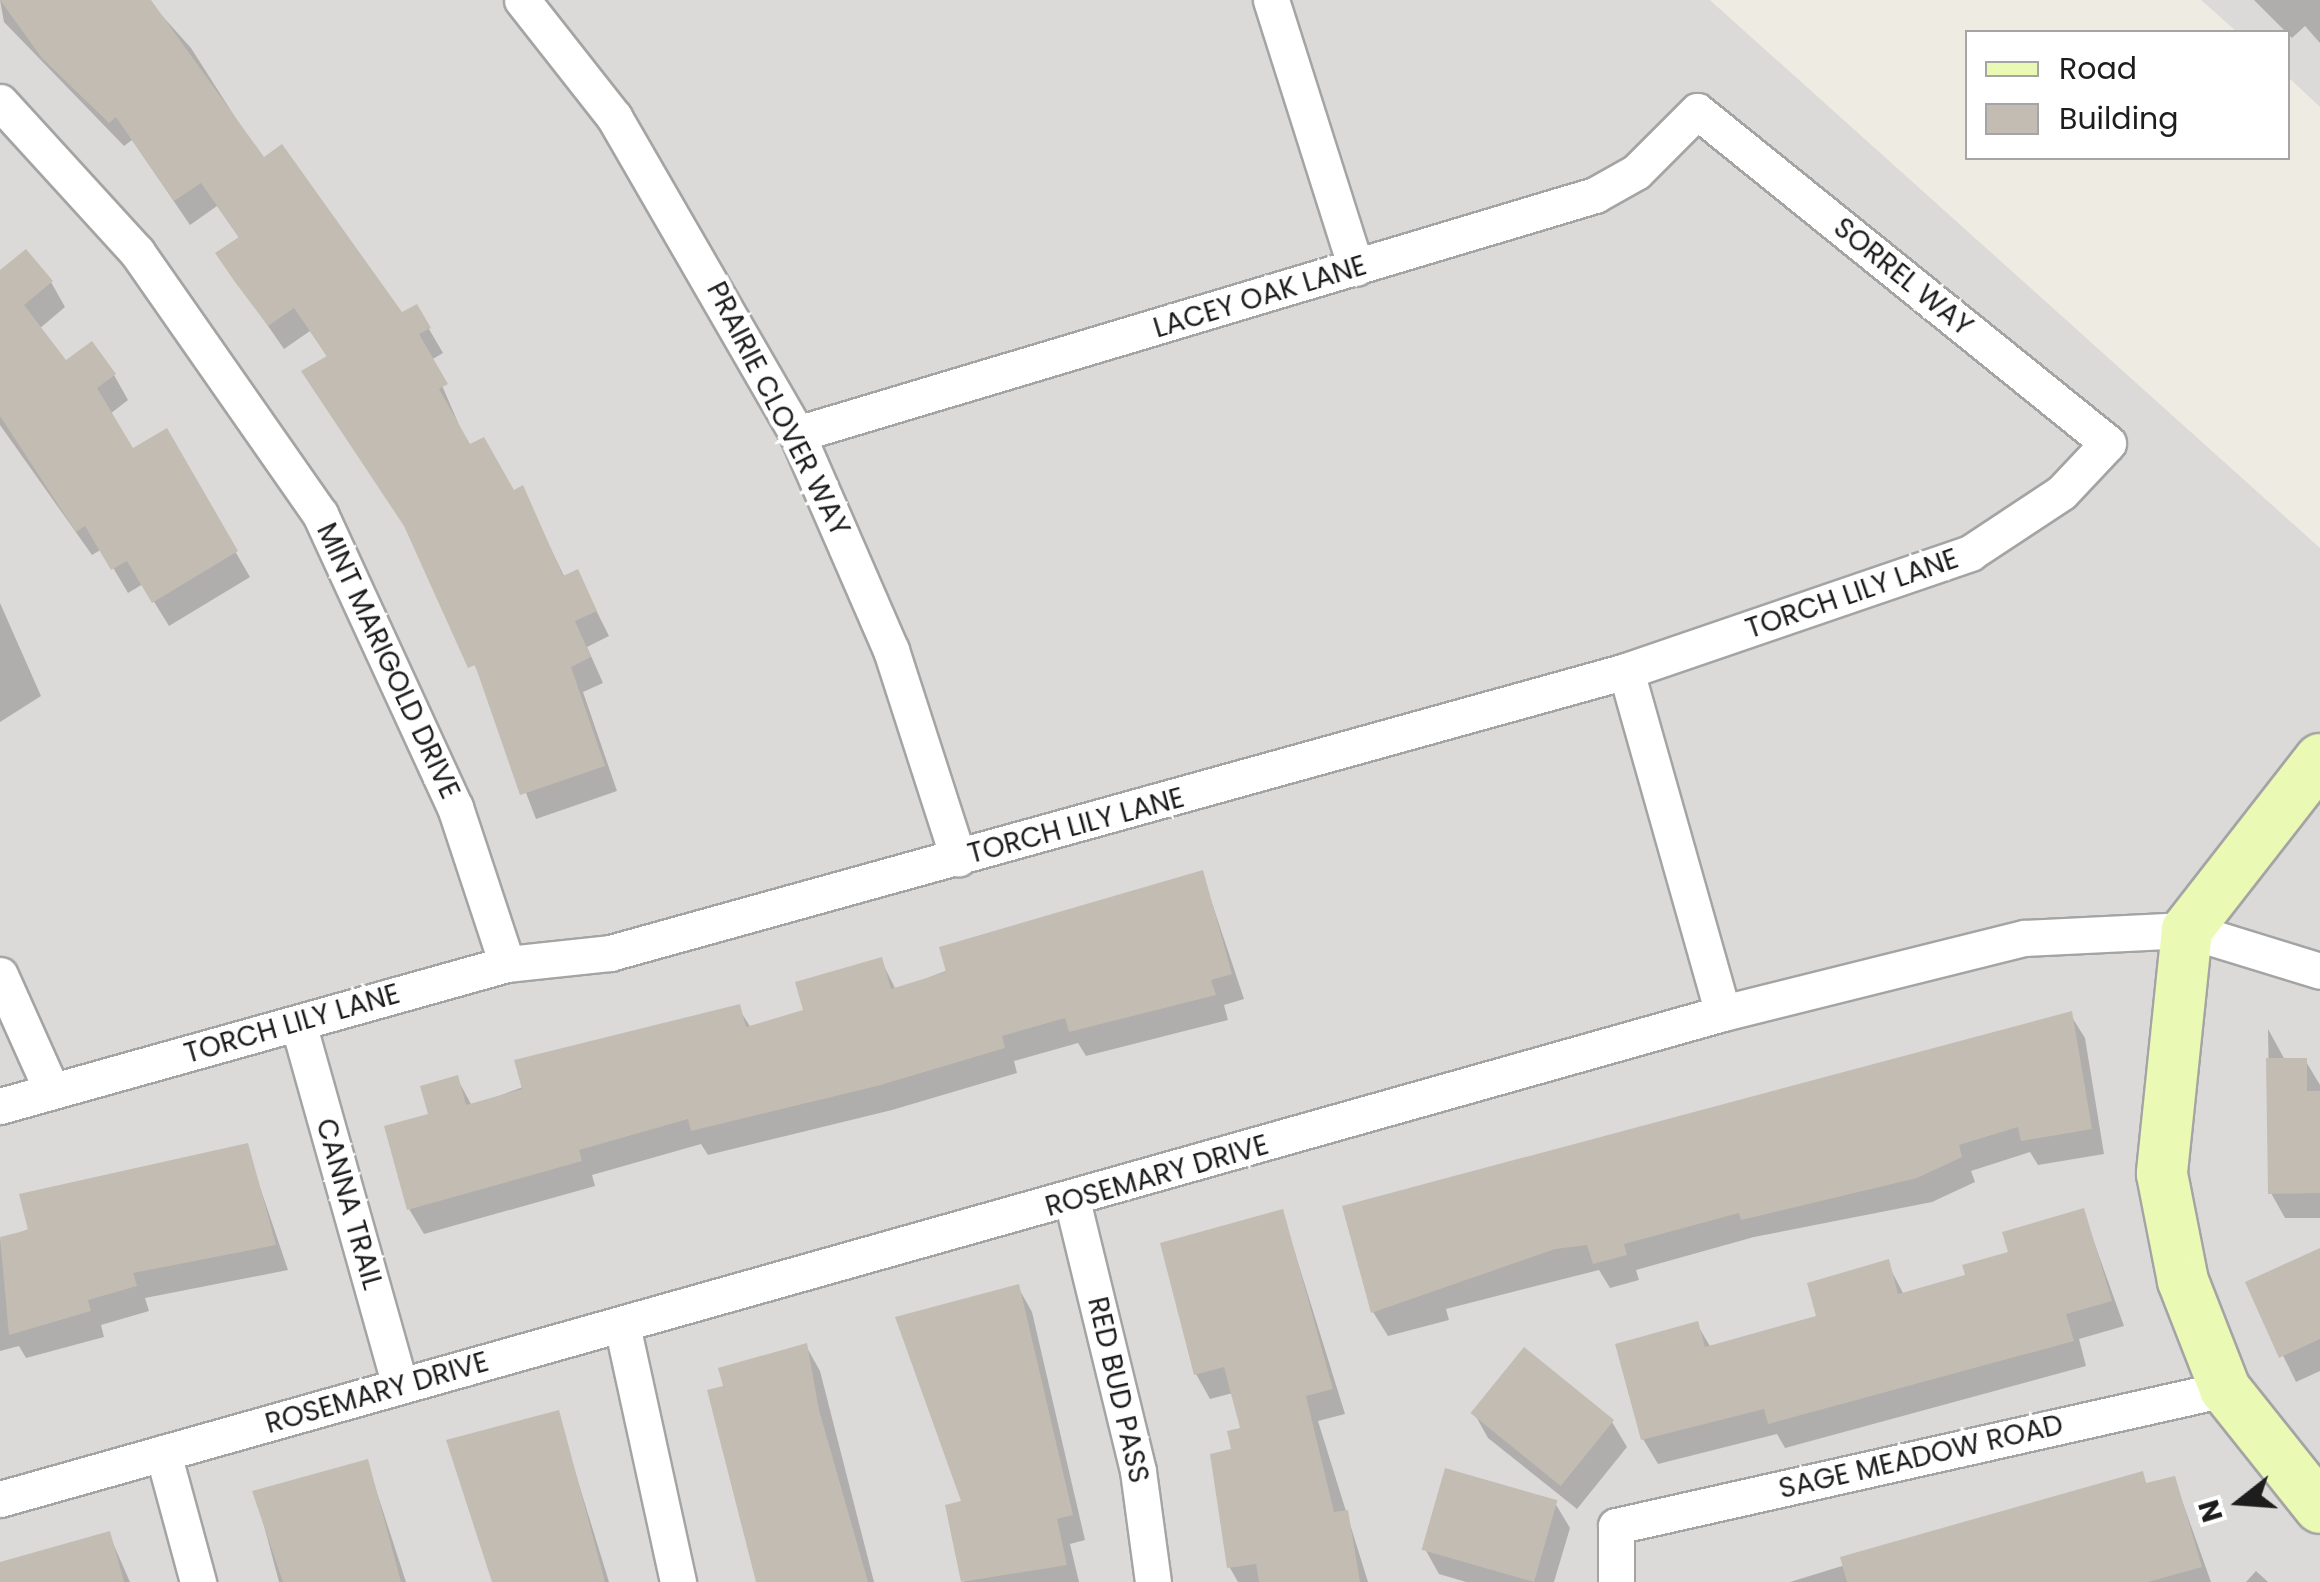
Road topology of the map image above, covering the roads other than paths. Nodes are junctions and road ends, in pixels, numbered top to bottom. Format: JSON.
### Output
{"nodes":[{"id":1,"x":522,"y":0,"type":"edge"},
{"id":2,"x":1270,"y":0,"type":"edge"},
{"id":3,"x":0,"y":102,"type":"edge"},
{"id":4,"x":1697,"y":111,"type":"joint"},
{"id":5,"x":1356,"y":268,"type":"junction"},
{"id":6,"x":796,"y":434,"type":"junction"},
{"id":7,"x":2108,"y":444,"type":"joint"},
{"id":8,"x":1626,"y":671,"type":"junction"},
{"id":9,"x":2320,"y":758,"type":"edge"},
{"id":10,"x":958,"y":858,"type":"junction"},
{"id":11,"x":2187,"y":930,"type":"junction"},
{"id":12,"x":508,"y":964,"type":"junction"},
{"id":13,"x":2320,"y":971,"type":"edge"},
{"id":14,"x":0,"y":975,"type":"edge"},
{"id":15,"x":1723,"y":1013,"type":"junction"},
{"id":16,"x":298,"y":1023,"type":"junction"},
{"id":17,"x":52,"y":1091,"type":"junction"},
{"id":18,"x":0,"y":1106,"type":"edge"},
{"id":19,"x":1072,"y":1200,"type":"junction"},
{"id":20,"x":622,"y":1325,"type":"junction"},
{"id":21,"x":400,"y":1386,"type":"junction"},
{"id":22,"x":2225,"y":1389,"type":"junction"},
{"id":23,"x":162,"y":1454,"type":"junction"},
{"id":24,"x":0,"y":1499,"type":"edge"},
{"id":25,"x":2320,"y":1508,"type":"edge"},
{"id":26,"x":198,"y":1582,"type":"edge"},
{"id":27,"x":678,"y":1582,"type":"edge"},
{"id":28,"x":1153,"y":1582,"type":"edge"},
{"id":29,"x":1616,"y":1582,"type":"edge"}],
"edges":[{"from":1,"to":6,"type":"street","name":"PRAIRIE CLOVER WAY"},
{"from":2,"to":5,"type":"street"},
{"from":3,"to":12,"type":"street","name":"MINT MARIGOLD DRIVE"},
{"from":4,"to":5,"type":"street","name":"LACEY OAK LANE"},
{"from":4,"to":7,"type":"street","name":"SORREL WAY"},
{"from":5,"to":6,"type":"street","name":"LACEY OAK LANE"},
{"from":6,"to":10,"type":"street","name":"PRAIRIE CLOVER WAY"},
{"from":7,"to":8,"type":"street","name":"TORCH LILY LANE"},
{"from":8,"to":10,"type":"street","name":"TORCH LILY LANE"},
{"from":8,"to":15,"type":"street"},
{"from":9,"to":11,"type":"street"},
{"from":10,"to":12,"type":"street","name":"TORCH LILY LANE"},
{"from":11,"to":13,"type":"street","name":"ROSEMARY DRIVE"},
{"from":11,"to":15,"type":"street","name":"ROSEMARY DRIVE"},
{"from":11,"to":22,"type":"street"},
{"from":12,"to":16,"type":"street","name":"TORCH LILY LANE"},
{"from":14,"to":17,"type":"street"},
{"from":15,"to":19,"type":"street","name":"ROSEMARY DRIVE"},
{"from":16,"to":17,"type":"street","name":"TORCH LILY LANE"},
{"from":16,"to":21,"type":"street","name":"CANNA TRAIL"},
{"from":17,"to":18,"type":"street","name":"TORCH LILY LANE"},
{"from":19,"to":20,"type":"street","name":"ROSEMARY DRIVE"},
{"from":19,"to":28,"type":"street","name":"RED BUD PASS"},
{"from":20,"to":21,"type":"street","name":"ROSEMARY DRIVE"},
{"from":20,"to":27,"type":"street"},
{"from":21,"to":23,"type":"street","name":"ROSEMARY DRIVE"},
{"from":22,"to":25,"type":"street"},
{"from":22,"to":29,"type":"street","name":"SAGE MEADOW ROAD"},
{"from":23,"to":24,"type":"street","name":"ROSEMARY DRIVE"},
{"from":23,"to":26,"type":"street"}]}
